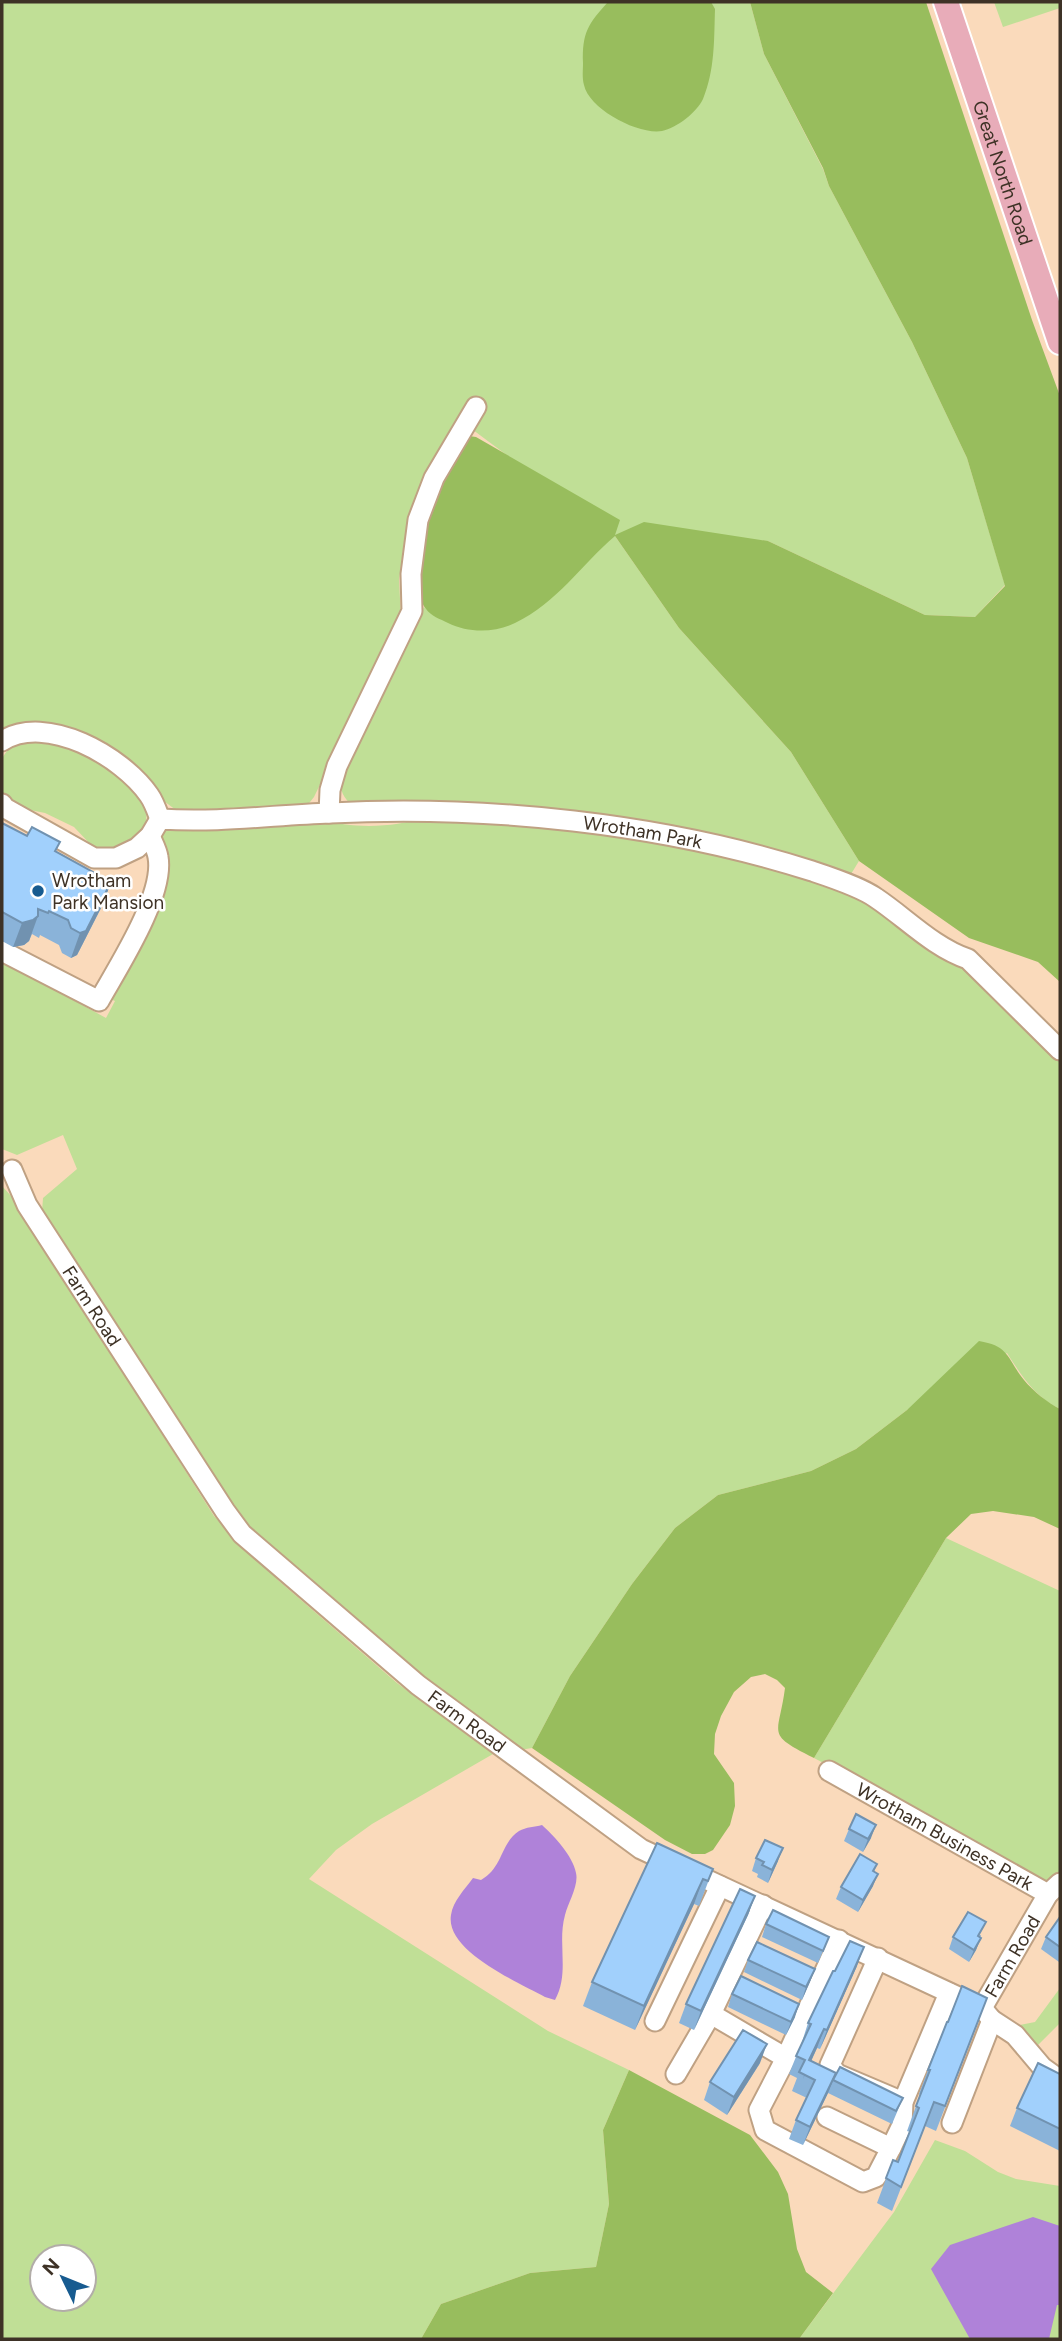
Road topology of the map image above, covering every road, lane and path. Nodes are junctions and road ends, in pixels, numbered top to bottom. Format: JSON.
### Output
{"nodes":[{"id":1,"x":946,"y":2,"type":"edge"},
{"id":2,"x":1060,"y":342,"type":"edge"},
{"id":3,"x":476,"y":407,"type":"dead end"},
{"id":4,"x":2,"y":741,"type":"edge"},
{"id":5,"x":2,"y":804,"type":"edge"},
{"id":6,"x":329,"y":813,"type":"junction"},
{"id":7,"x":155,"y":828,"type":"junction"},
{"id":8,"x":2,"y":951,"type":"edge"},
{"id":9,"x":1060,"y":1049,"type":"edge"},
{"id":10,"x":12,"y":1170,"type":"dead end"},
{"id":11,"x":829,"y":1771,"type":"dead end"},
{"id":12,"x":720,"y":1886,"type":"junction"},
{"id":13,"x":1054,"y":1889,"type":"edge"},
{"id":14,"x":763,"y":1905,"type":"junction"},
{"id":15,"x":839,"y":1940,"type":"junction"},
{"id":16,"x":878,"y":1958,"type":"junction"},
{"id":17,"x":949,"y":1993,"type":"junction"},
{"id":18,"x":711,"y":2014,"type":"junction"},
{"id":19,"x":987,"y":2014,"type":"junction"},
{"id":20,"x":655,"y":2021,"type":"dead end"},
{"id":21,"x":786,"y":2058,"type":"junction"},
{"id":22,"x":677,"y":2074,"type":"dead end"},
{"id":23,"x":1060,"y":2080,"type":"edge"},
{"id":24,"x":903,"y":2102,"type":"junction"},
{"id":25,"x":827,"y":2117,"type":"dead end"},
{"id":26,"x":952,"y":2123,"type":"dead end"},
{"id":27,"x":891,"y":2148,"type":"junction"}],
"edges":[{"from":1,"to":2,"type":"main road","name":"Great North Road"},
{"from":3,"to":6,"type":"lane"},
{"from":4,"to":7,"type":"lane"},
{"from":5,"to":7,"type":"lane"},
{"from":6,"to":7,"type":"lane","name":"Wrotham Park"},
{"from":6,"to":9,"type":"lane","name":"Wrotham Park"},
{"from":7,"to":8,"type":"lane"},
{"from":10,"to":12,"type":"lane","name":"Farm Road"},
{"from":11,"to":13,"type":"lane","name":"Wrotham Business Park"},
{"from":12,"to":14,"type":"lane","name":"Farm Road"},
{"from":12,"to":20,"type":"lane"},
{"from":13,"to":19,"type":"lane","name":"Farm Road"},
{"from":14,"to":15,"type":"lane","name":"Farm Road"},
{"from":14,"to":18,"type":"lane"},
{"from":15,"to":16,"type":"lane","name":"Farm Road"},
{"from":15,"to":21,"type":"lane"},
{"from":16,"to":17,"type":"lane","name":"Farm Road"},
{"from":16,"to":24,"type":"lane"},
{"from":17,"to":19,"type":"lane","name":"Farm Road"},
{"from":17,"to":24,"type":"lane"},
{"from":18,"to":21,"type":"lane"},
{"from":18,"to":22,"type":"lane"},
{"from":19,"to":23,"type":"lane"},
{"from":19,"to":26,"type":"lane"},
{"from":21,"to":27,"type":"lane"},
{"from":24,"to":27,"type":"lane"},
{"from":25,"to":27,"type":"lane"}]}
